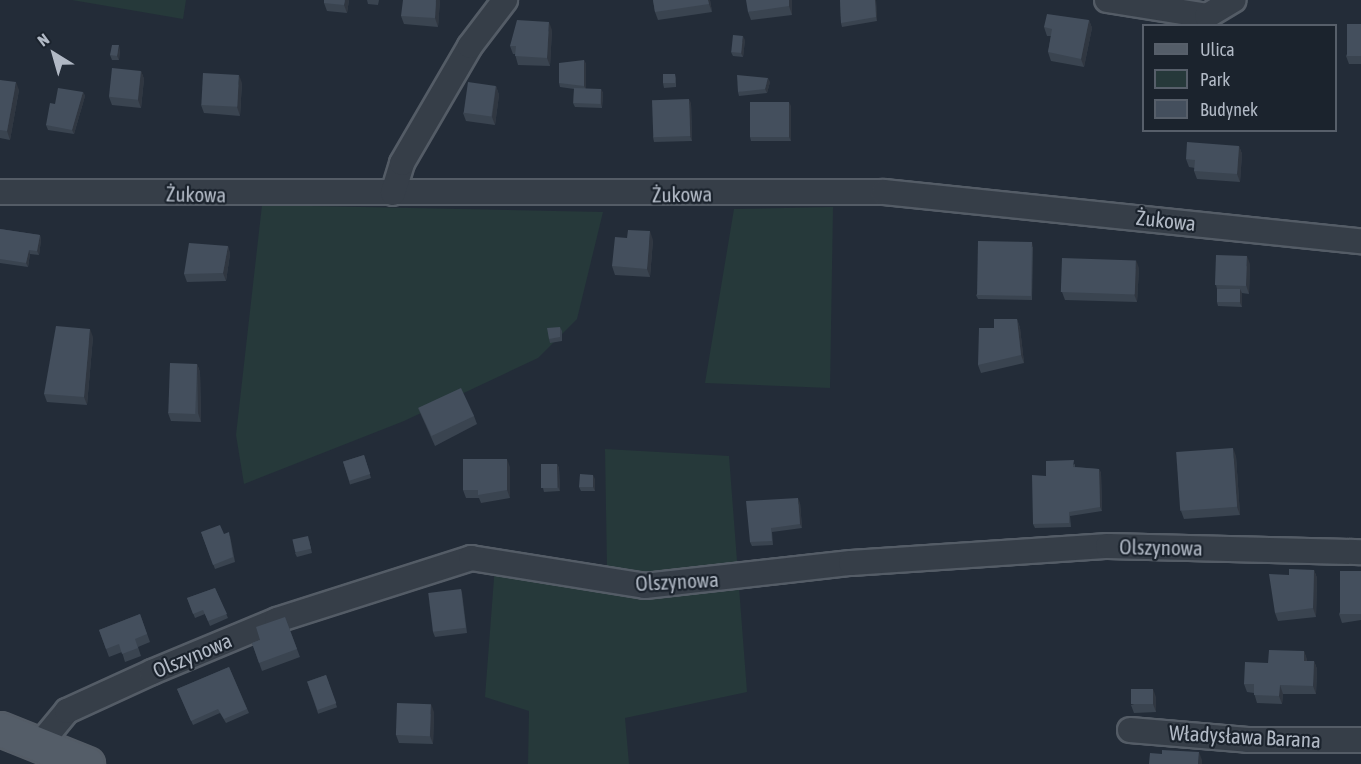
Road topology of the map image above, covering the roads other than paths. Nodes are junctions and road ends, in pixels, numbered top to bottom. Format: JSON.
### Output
{"nodes":[{"id":1,"x":505,"y":0,"type":"edge"},
{"id":2,"x":1107,"y":0,"type":"edge"},
{"id":3,"x":1234,"y":0,"type":"edge"},
{"id":4,"x":0,"y":192,"type":"edge"},
{"id":5,"x":393,"y":193,"type":"junction"},
{"id":6,"x":1361,"y":241,"type":"edge"},
{"id":7,"x":1361,"y":552,"type":"edge"},
{"id":8,"x":0,"y":729,"type":"edge"},
{"id":9,"x":1130,"y":730,"type":"dead end"},
{"id":10,"x":1361,"y":740,"type":"edge"},
{"id":11,"x":39,"y":745,"type":"junction"},
{"id":12,"x":87,"y":764,"type":"edge"}],
"edges":[{"from":1,"to":5,"type":"street"},
{"from":2,"to":3,"type":"street"},
{"from":4,"to":5,"type":"street","name":"Żukowa"},
{"from":5,"to":6,"type":"street","name":"Żukowa"},
{"from":7,"to":11,"type":"street","name":"Olszynowa"},
{"from":8,"to":11,"type":"main road"},
{"from":9,"to":10,"type":"street","name":"Władysława Barana"},
{"from":11,"to":12,"type":"main road"}]}
